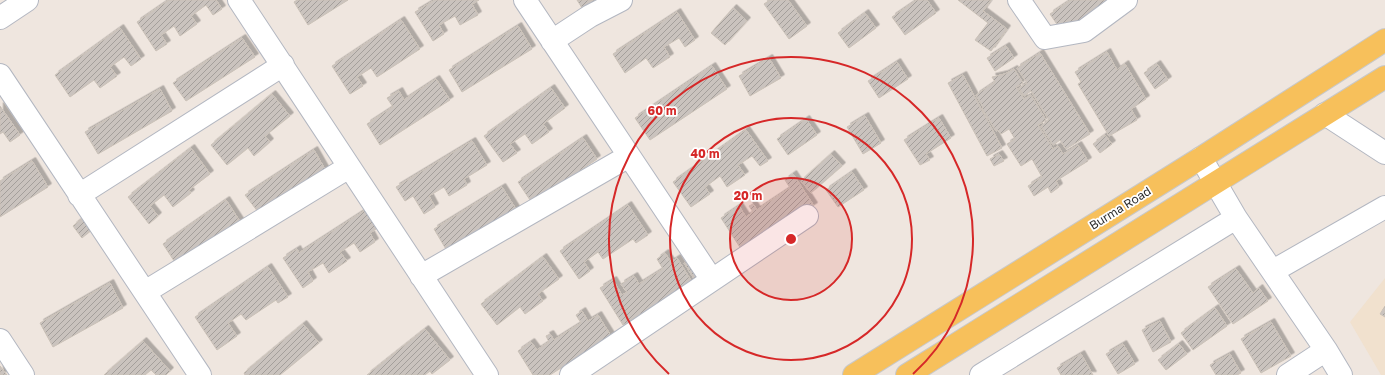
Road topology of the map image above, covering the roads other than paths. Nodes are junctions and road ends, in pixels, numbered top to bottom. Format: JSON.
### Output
{"nodes":[{"id":1,"x":27,"y":0,"type":"edge"},
{"id":2,"x":239,"y":0,"type":"edge"},
{"id":3,"x":525,"y":0,"type":"edge"},
{"id":4,"x":621,"y":0,"type":"edge"},
{"id":5,"x":1019,"y":0,"type":"edge"},
{"id":6,"x":1126,"y":0,"type":"edge"},
{"id":7,"x":0,"y":18,"type":"edge"},
{"id":8,"x":552,"y":40,"type":"junction"},
{"id":9,"x":1385,"y":40,"type":"edge"},
{"id":10,"x":283,"y":65,"type":"junction"},
{"id":11,"x":0,"y":75,"type":"edge"},
{"id":12,"x":1385,"y":77,"type":"edge"},
{"id":13,"x":1325,"y":114,"type":"junction"},
{"id":14,"x":1385,"y":152,"type":"edge"},
{"id":15,"x":629,"y":156,"type":"junction"},
{"id":16,"x":1201,"y":158,"type":"junction"},
{"id":17,"x":349,"y":167,"type":"junction"},
{"id":18,"x":1215,"y":182,"type":"junction"},
{"id":19,"x":79,"y":195,"type":"junction"},
{"id":20,"x":1385,"y":207,"type":"edge"},
{"id":21,"x":807,"y":216,"type":"dead end"},
{"id":22,"x":1236,"y":218,"type":"junction"},
{"id":23,"x":1273,"y":272,"type":"junction"},
{"id":24,"x":421,"y":276,"type":"junction"},
{"id":25,"x":712,"y":280,"type":"junction"},
{"id":26,"x":145,"y":292,"type":"junction"},
{"id":27,"x":0,"y":340,"type":"edge"},
{"id":28,"x":1326,"y":350,"type":"junction"},
{"id":29,"x":23,"y":375,"type":"edge"},
{"id":30,"x":200,"y":375,"type":"edge"},
{"id":31,"x":487,"y":375,"type":"edge"},
{"id":32,"x":571,"y":375,"type":"edge"},
{"id":33,"x":854,"y":375,"type":"edge"},
{"id":34,"x":907,"y":375,"type":"edge"},
{"id":35,"x":980,"y":375,"type":"edge"},
{"id":36,"x":1288,"y":375,"type":"edge"},
{"id":37,"x":1342,"y":375,"type":"edge"}],
"edges":[{"from":1,"to":7,"type":"street"},
{"from":2,"to":10,"type":"street"},
{"from":3,"to":8,"type":"street"},
{"from":4,"to":8,"type":"street"},
{"from":5,"to":6,"type":"street"},
{"from":8,"to":15,"type":"street"},
{"from":9,"to":16,"type":"main road","name":"Burma Road"},
{"from":10,"to":17,"type":"street"},
{"from":10,"to":19,"type":"street"},
{"from":11,"to":19,"type":"street"},
{"from":12,"to":13,"type":"main road"},
{"from":13,"to":14,"type":"street"},
{"from":13,"to":18,"type":"main road"},
{"from":15,"to":24,"type":"street"},
{"from":15,"to":25,"type":"street"},
{"from":16,"to":18,"type":"street"},
{"from":16,"to":33,"type":"main road","name":"Burma Road"},
{"from":17,"to":24,"type":"street"},
{"from":17,"to":26,"type":"street"},
{"from":18,"to":22,"type":"street"},
{"from":18,"to":34,"type":"main road"},
{"from":19,"to":26,"type":"street"},
{"from":20,"to":23,"type":"street"},
{"from":21,"to":25,"type":"street"},
{"from":22,"to":23,"type":"street"},
{"from":22,"to":35,"type":"street"},
{"from":23,"to":28,"type":"street"},
{"from":24,"to":31,"type":"street"},
{"from":25,"to":32,"type":"street"},
{"from":26,"to":30,"type":"street"},
{"from":27,"to":29,"type":"street"},
{"from":28,"to":36,"type":"street"},
{"from":28,"to":37,"type":"street"}]}
